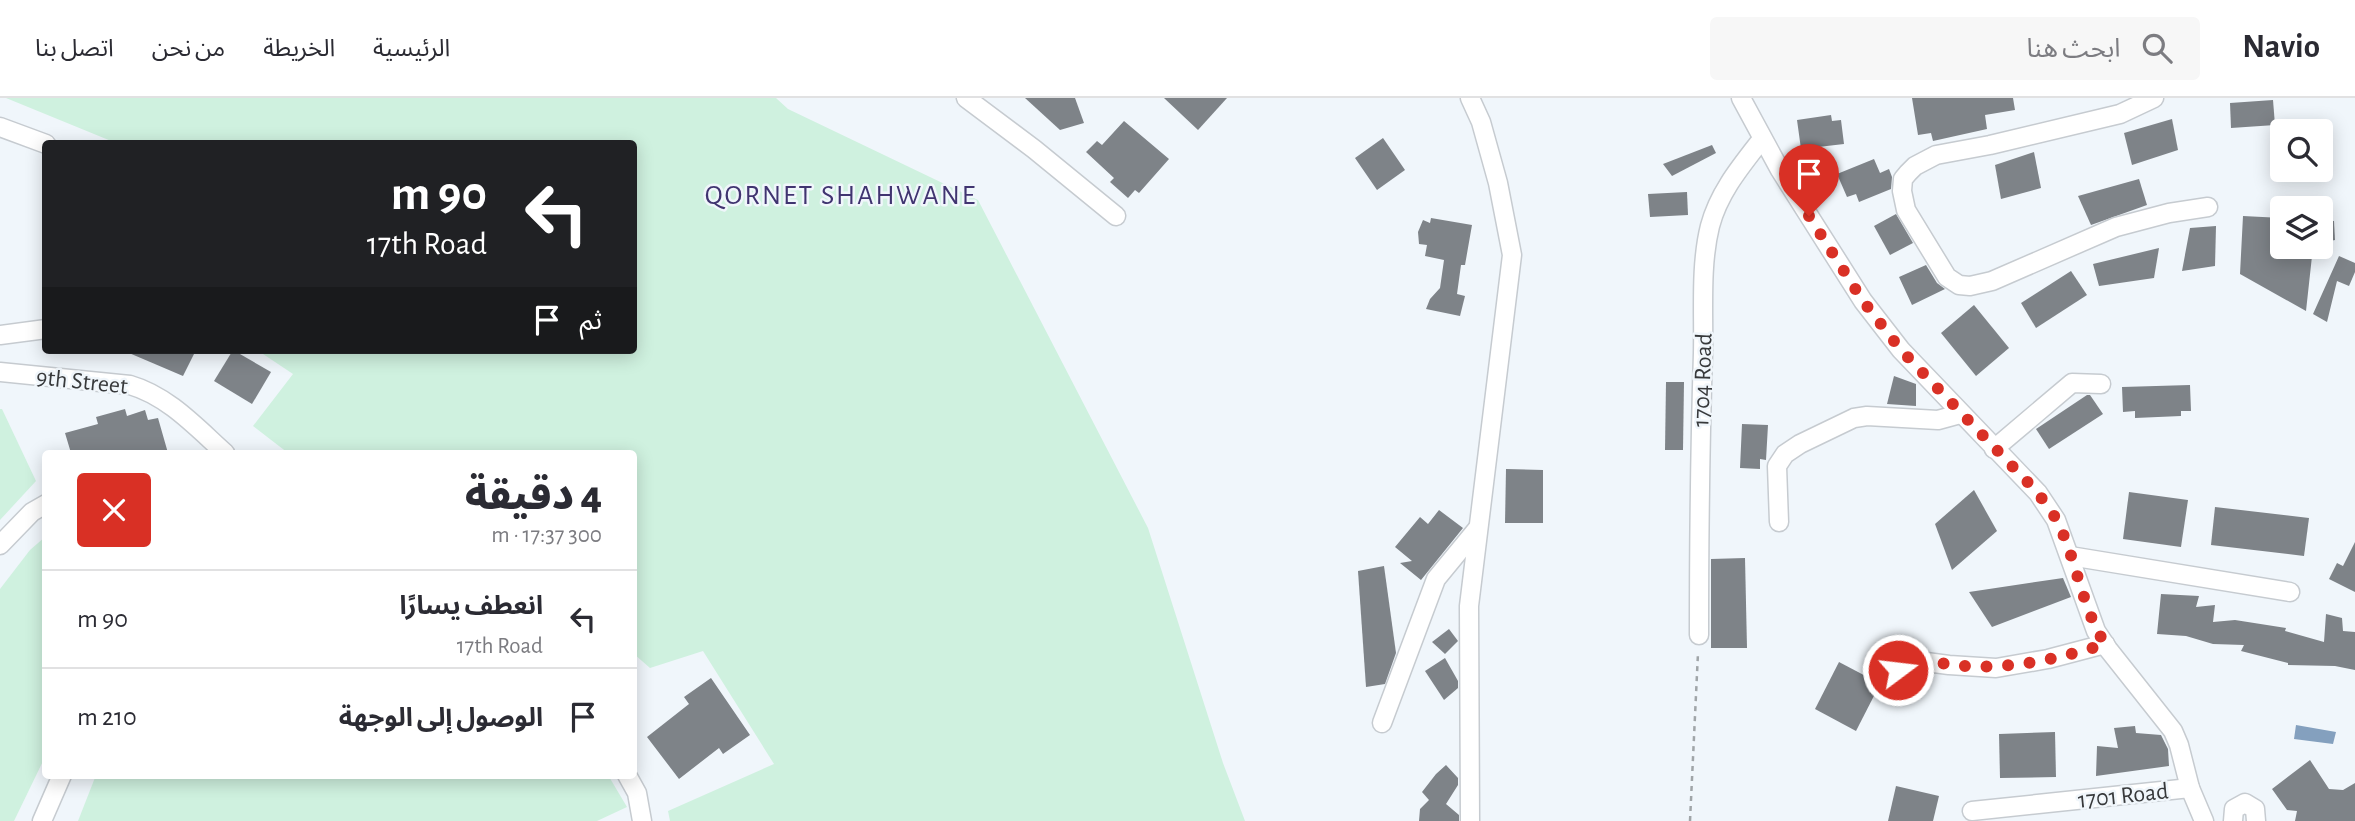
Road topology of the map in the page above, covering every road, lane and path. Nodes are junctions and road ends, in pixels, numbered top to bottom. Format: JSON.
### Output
{"nodes":[{"id":1,"x":966,"y":98,"type":"edge"},
{"id":2,"x":1470,"y":98,"type":"edge"},
{"id":3,"x":1741,"y":98,"type":"edge"},
{"id":4,"x":2154,"y":98,"type":"edge"},
{"id":5,"x":0,"y":127,"type":"edge"},
{"id":6,"x":1762,"y":139,"type":"junction"},
{"id":7,"x":42,"y":143,"type":"edge"},
{"id":8,"x":2208,"y":207,"type":"dead end"},
{"id":9,"x":1116,"y":216,"type":"dead end"},
{"id":10,"x":42,"y":330,"type":"edge"},
{"id":11,"x":0,"y":335,"type":"edge"},
{"id":12,"x":0,"y":372,"type":"edge"},
{"id":13,"x":2101,"y":384,"type":"dead end"},
{"id":14,"x":1960,"y":414,"type":"junction"},
{"id":15,"x":1994,"y":449,"type":"junction"},
{"id":16,"x":222,"y":450,"type":"edge"},
{"id":17,"x":42,"y":506,"type":"edge"},
{"id":18,"x":1779,"y":522,"type":"dead end"},
{"id":19,"x":1478,"y":528,"type":"junction"},
{"id":20,"x":0,"y":545,"type":"edge"},
{"id":21,"x":2070,"y":556,"type":"junction"},
{"id":22,"x":2290,"y":592,"type":"dead end"},
{"id":23,"x":1699,"y":635,"type":"joint"},
{"id":24,"x":2105,"y":644,"type":"junction"},
{"id":25,"x":1888,"y":683,"type":"dead end"},
{"id":26,"x":1382,"y":723,"type":"dead end"},
{"id":27,"x":60,"y":779,"type":"edge"},
{"id":28,"x":629,"y":779,"type":"edge"},
{"id":29,"x":2190,"y":788,"type":"junction"},
{"id":30,"x":1972,"y":811,"type":"dead end"},
{"id":31,"x":2232,"y":819,"type":"edge"},
{"id":32,"x":42,"y":821,"type":"edge"},
{"id":33,"x":642,"y":821,"type":"edge"},
{"id":34,"x":1470,"y":821,"type":"edge"},
{"id":35,"x":1690,"y":821,"type":"edge"},
{"id":36,"x":2206,"y":821,"type":"edge"},
{"id":37,"x":2256,"y":821,"type":"edge"}],
"edges":[{"from":1,"to":9,"type":"street"},
{"from":2,"to":19,"type":"street"},
{"from":3,"to":6,"type":"street"},
{"from":4,"to":8,"type":"street"},
{"from":5,"to":7,"type":"street"},
{"from":6,"to":14,"type":"street"},
{"from":6,"to":23,"type":"street","name":"1704 Road"},
{"from":10,"to":11,"type":"street"},
{"from":12,"to":16,"type":"street","name":"9th Street"},
{"from":13,"to":15,"type":"street"},
{"from":14,"to":15,"type":"street"},
{"from":14,"to":18,"type":"street"},
{"from":15,"to":21,"type":"street"},
{"from":17,"to":20,"type":"street"},
{"from":19,"to":26,"type":"street"},
{"from":19,"to":34,"type":"street"},
{"from":21,"to":22,"type":"street"},
{"from":21,"to":24,"type":"street"},
{"from":23,"to":35,"type":"path"},
{"from":24,"to":25,"type":"street"},
{"from":24,"to":29,"type":"street"},
{"from":27,"to":32,"type":"street"},
{"from":28,"to":33,"type":"street"},
{"from":29,"to":30,"type":"street","name":"1701 Road"},
{"from":29,"to":36,"type":"street"},
{"from":31,"to":36,"type":"street"},
{"from":31,"to":37,"type":"street"}]}
